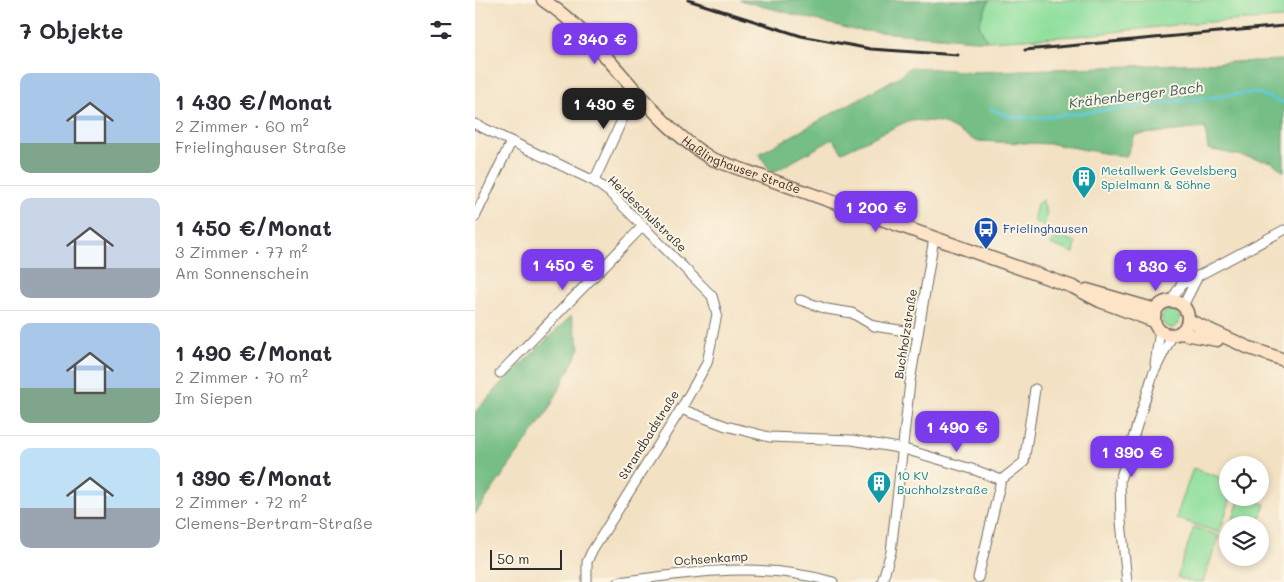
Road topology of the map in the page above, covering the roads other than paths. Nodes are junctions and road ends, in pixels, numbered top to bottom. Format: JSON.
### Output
{"nodes":[{"id":1,"x":543,"y":0,"type":"edge"},
{"id":2,"x":639,"y":96,"type":"junction"},
{"id":3,"x":475,"y":124,"type":"edge"},
{"id":4,"x":511,"y":142,"type":"junction"},
{"id":5,"x":594,"y":181,"type":"junction"},
{"id":6,"x":475,"y":217,"type":"edge"},
{"id":7,"x":643,"y":226,"type":"junction"},
{"id":8,"x":1284,"y":230,"type":"edge"},
{"id":9,"x":934,"y":238,"type":"junction"},
{"id":10,"x":712,"y":296,"type":"joint"},
{"id":11,"x":800,"y":300,"type":"dead end"},
{"id":12,"x":1177,"y":303,"type":"junction"},
{"id":13,"x":1188,"y":320,"type":"junction"},
{"id":14,"x":1164,"y":326,"type":"junction"},
{"id":15,"x":918,"y":333,"type":"junction"},
{"id":16,"x":1247,"y":347,"type":"junction"},
{"id":17,"x":1284,"y":360,"type":"edge"},
{"id":18,"x":500,"y":373,"type":"dead end"},
{"id":19,"x":1035,"y":389,"type":"dead end"},
{"id":20,"x":681,"y":409,"type":"junction"},
{"id":21,"x":904,"y":449,"type":"junction"},
{"id":22,"x":1001,"y":480,"type":"junction"},
{"id":23,"x":978,"y":578,"type":"dead end"},
{"id":24,"x":587,"y":582,"type":"edge"},
{"id":25,"x":619,"y":582,"type":"edge"},
{"id":26,"x":833,"y":582,"type":"edge"},
{"id":27,"x":883,"y":582,"type":"edge"},
{"id":28,"x":1127,"y":582,"type":"edge"}],
"edges":[{"from":1,"to":2,"type":"main road","name":"Haßlinghauser Straße"},
{"from":2,"to":5,"type":"street"},
{"from":2,"to":9,"type":"main road","name":"Haßlinghauser Straße"},
{"from":3,"to":4,"type":"street","name":"Heideschulstraße"},
{"from":4,"to":5,"type":"street","name":"Heideschulstraße"},
{"from":4,"to":6,"type":"street"},
{"from":5,"to":7,"type":"street","name":"Heideschulstraße"},
{"from":7,"to":10,"type":"street","name":"Heideschulstraße"},
{"from":7,"to":18,"type":"street"},
{"from":8,"to":12,"type":"street"},
{"from":9,"to":14,"type":"main road","name":"Haßlinghauser Straße"},
{"from":9,"to":15,"type":"street","name":"Buchholzstraße"},
{"from":10,"to":20,"type":"street","name":"Strandbadstraße"},
{"from":11,"to":15,"type":"street"},
{"from":12,"to":13,"type":"main road"},
{"from":12,"to":14,"type":"main road"},
{"from":13,"to":14,"type":"main road"},
{"from":13,"to":16,"type":"main road","name":"Haßlinghauser Straße"},
{"from":14,"to":16,"type":"main road","name":"Haßlinghauser Straße"},
{"from":14,"to":28,"type":"street"},
{"from":15,"to":21,"type":"street","name":"Buchholzstraße"},
{"from":16,"to":17,"type":"main road","name":"Haßlinghauser Straße"},
{"from":19,"to":22,"type":"street"},
{"from":20,"to":21,"type":"street"},
{"from":20,"to":24,"type":"street","name":"Strandbadstraße"},
{"from":21,"to":22,"type":"street"},
{"from":21,"to":27,"type":"street","name":"Buchholzstraße"},
{"from":22,"to":23,"type":"street"},
{"from":25,"to":26,"type":"street","name":"Ochsenkamp"}]}
